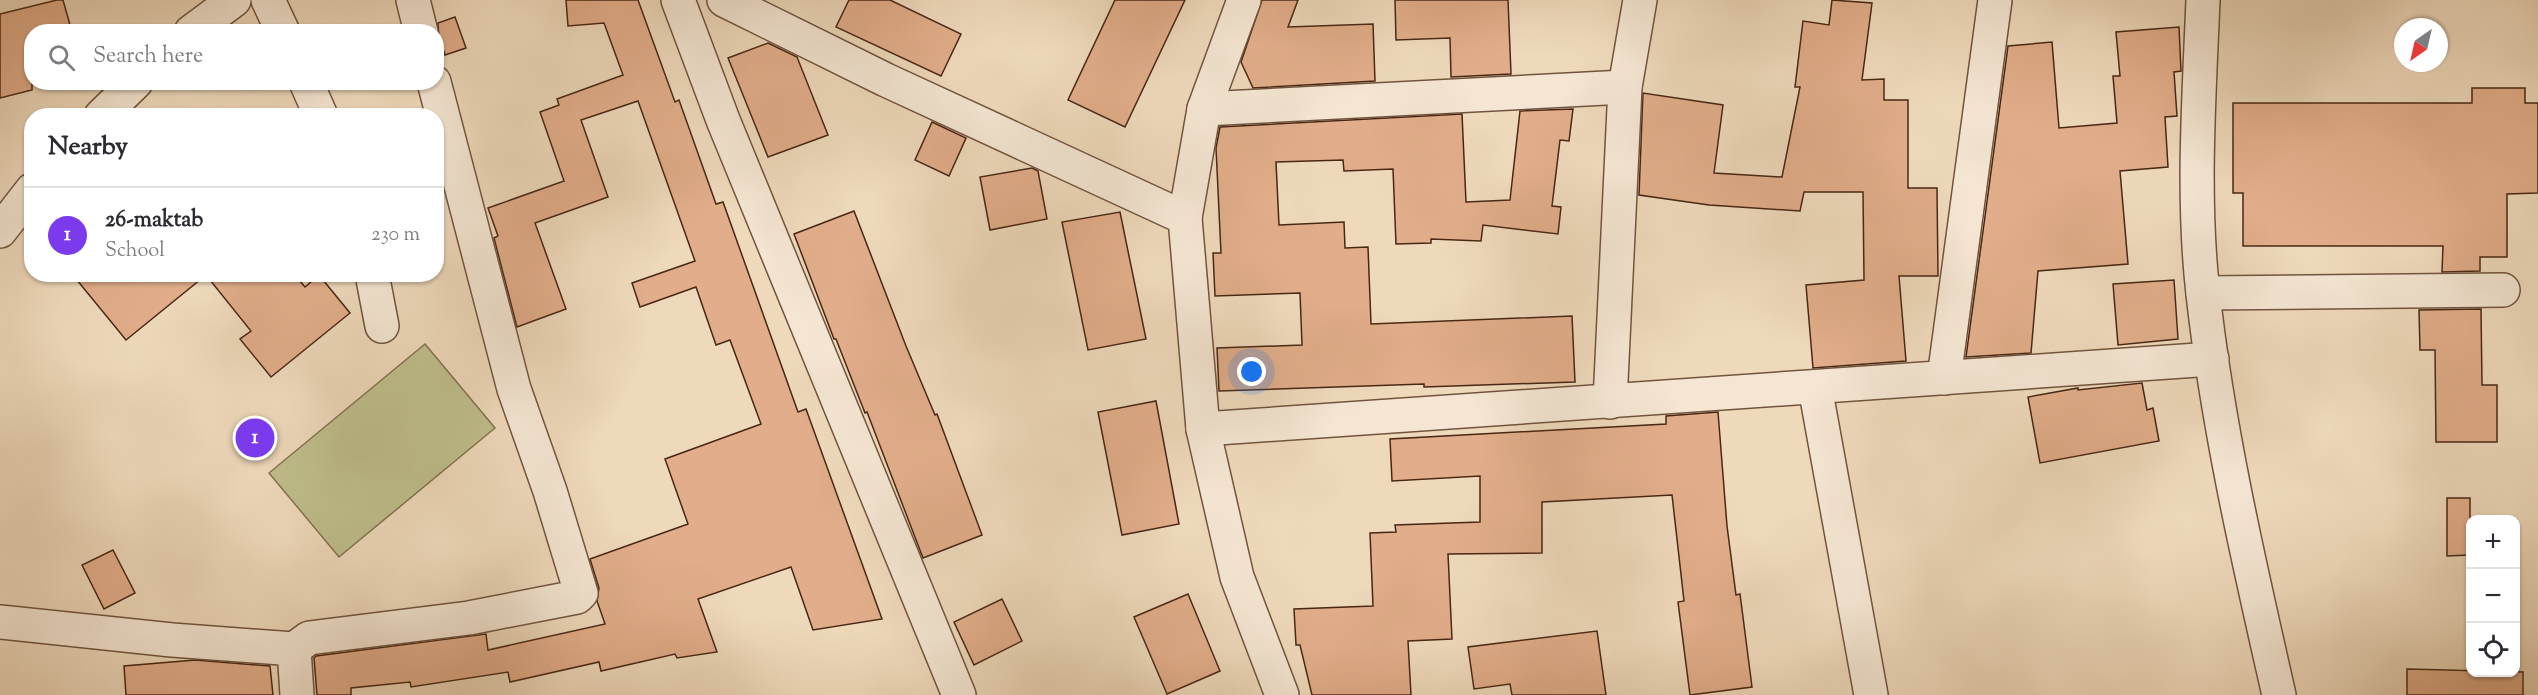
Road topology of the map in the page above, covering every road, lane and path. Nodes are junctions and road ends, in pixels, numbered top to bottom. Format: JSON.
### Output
{"nodes":[{"id":1,"x":234,"y":0,"type":"edge"},
{"id":2,"x":268,"y":0,"type":"edge"},
{"id":3,"x":413,"y":0,"type":"edge"},
{"id":4,"x":678,"y":0,"type":"edge"},
{"id":5,"x":724,"y":0,"type":"edge"},
{"id":6,"x":1244,"y":0,"type":"edge"},
{"id":7,"x":1640,"y":0,"type":"edge"},
{"id":8,"x":1995,"y":0,"type":"edge"},
{"id":9,"x":2203,"y":0,"type":"edge"},
{"id":10,"x":202,"y":24,"type":"edge"},
{"id":11,"x":279,"y":24,"type":"edge"},
{"id":12,"x":419,"y":24,"type":"edge"},
{"id":13,"x":1625,"y":87,"type":"junction"},
{"id":14,"x":128,"y":90,"type":"edge"},
{"id":15,"x":310,"y":90,"type":"edge"},
{"id":16,"x":436,"y":90,"type":"edge"},
{"id":17,"x":109,"y":108,"type":"edge"},
{"id":18,"x":317,"y":108,"type":"edge"},
{"id":19,"x":441,"y":108,"type":"edge"},
{"id":20,"x":1204,"y":109,"type":"junction"},
{"id":21,"x":444,"y":120,"type":"edge"},
{"id":22,"x":24,"y":200,"type":"edge"},
{"id":23,"x":1185,"y":218,"type":"junction"},
{"id":24,"x":0,"y":231,"type":"edge"},
{"id":25,"x":374,"y":282,"type":"edge"},
{"id":26,"x":2503,"y":290,"type":"dead end"},
{"id":27,"x":2203,"y":293,"type":"junction"},
{"id":28,"x":382,"y":326,"type":"dead end"},
{"id":29,"x":2212,"y":359,"type":"junction"},
{"id":30,"x":1944,"y":378,"type":"junction"},
{"id":31,"x":1815,"y":387,"type":"junction"},
{"id":32,"x":1610,"y":402,"type":"junction"},
{"id":33,"x":1203,"y":429,"type":"junction"},
{"id":34,"x":0,"y":622,"type":"edge"},
{"id":35,"x":294,"y":649,"type":"junction"},
{"id":36,"x":297,"y":695,"type":"edge"},
{"id":37,"x":959,"y":695,"type":"edge"},
{"id":38,"x":1282,"y":695,"type":"edge"},
{"id":39,"x":1871,"y":695,"type":"edge"},
{"id":40,"x":2279,"y":695,"type":"edge"}],
"edges":[{"from":1,"to":10,"type":"street"},
{"from":2,"to":11,"type":"street"},
{"from":3,"to":12,"type":"street"},
{"from":4,"to":37,"type":"street"},
{"from":5,"to":23,"type":"street"},
{"from":6,"to":20,"type":"street"},
{"from":7,"to":13,"type":"street"},
{"from":8,"to":30,"type":"street"},
{"from":9,"to":27,"type":"street"},
{"from":13,"to":20,"type":"street"},
{"from":13,"to":32,"type":"street"},
{"from":14,"to":17,"type":"street"},
{"from":15,"to":18,"type":"street"},
{"from":16,"to":19,"type":"street"},
{"from":20,"to":23,"type":"street"},
{"from":21,"to":35,"type":"street"},
{"from":22,"to":24,"type":"street"},
{"from":23,"to":33,"type":"street"},
{"from":25,"to":28,"type":"street"},
{"from":26,"to":27,"type":"street"},
{"from":27,"to":29,"type":"street"},
{"from":29,"to":30,"type":"street"},
{"from":29,"to":40,"type":"street"},
{"from":30,"to":31,"type":"street"},
{"from":31,"to":32,"type":"street"},
{"from":31,"to":39,"type":"street"},
{"from":32,"to":33,"type":"street"},
{"from":33,"to":38,"type":"street"},
{"from":34,"to":35,"type":"street"},
{"from":35,"to":36,"type":"street"}]}
